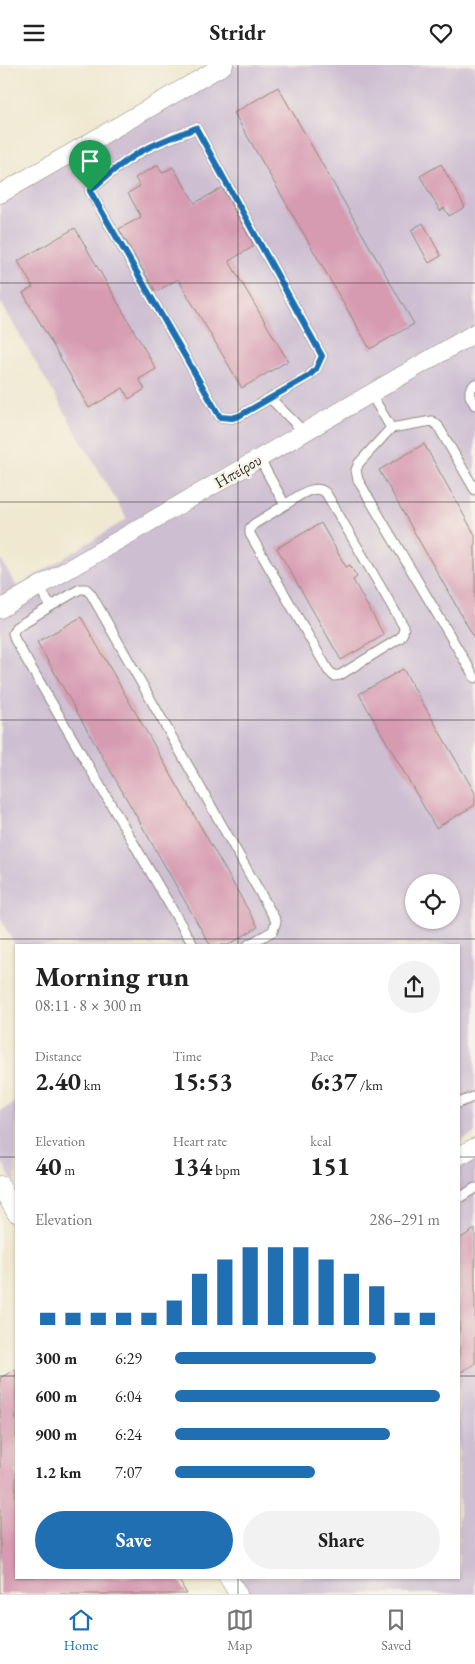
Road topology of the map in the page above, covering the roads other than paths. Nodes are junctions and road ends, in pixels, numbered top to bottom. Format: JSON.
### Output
{"nodes":[{"id":1,"x":224,"y":65,"type":"edge"},
{"id":2,"x":0,"y":193,"type":"edge"},
{"id":3,"x":475,"y":333,"type":"edge"},
{"id":4,"x":475,"y":384,"type":"edge"},
{"id":5,"x":371,"y":394,"type":"junction"},
{"id":6,"x":270,"y":399,"type":"junction"},
{"id":7,"x":475,"y":405,"type":"edge"},
{"id":8,"x":391,"y":429,"type":"junction"},
{"id":9,"x":304,"y":432,"type":"junction"},
{"id":10,"x":259,"y":458,"type":"junction"},
{"id":11,"x":475,"y":490,"type":"edge"},
{"id":12,"x":285,"y":505,"type":"junction"},
{"id":13,"x":39,"y":586,"type":"junction"},
{"id":14,"x":50,"y":606,"type":"junction"},
{"id":15,"x":0,"y":609,"type":"edge"},
{"id":16,"x":475,"y":679,"type":"edge"},
{"id":17,"x":191,"y":944,"type":"edge"},
{"id":18,"x":250,"y":944,"type":"edge"},
{"id":19,"x":475,"y":1096,"type":"edge"},
{"id":20,"x":460,"y":1103,"type":"edge"},
{"id":21,"x":475,"y":1147,"type":"edge"},
{"id":22,"x":460,"y":1155,"type":"edge"},
{"id":23,"x":0,"y":1185,"type":"edge"},
{"id":24,"x":475,"y":1188,"type":"edge"},
{"id":25,"x":460,"y":1197,"type":"edge"},
{"id":26,"x":15,"y":1211,"type":"edge"},
{"id":27,"x":229,"y":1579,"type":"edge"},
{"id":28,"x":238,"y":1594,"type":"edge"}],
"edges":[{"from":1,"to":2,"type":"street"},
{"from":3,"to":5,"type":"street","name":"Ηπείρου"},
{"from":4,"to":7,"type":"lane"},
{"from":5,"to":8,"type":"lane"},
{"from":5,"to":9,"type":"street","name":"Ηπείρου"},
{"from":6,"to":6,"type":"lane"},
{"from":6,"to":9,"type":"lane"},
{"from":8,"to":11,"type":"lane"},
{"from":8,"to":16,"type":"lane"},
{"from":9,"to":10,"type":"street","name":"Ηπείρου"},
{"from":10,"to":12,"type":"lane"},
{"from":10,"to":13,"type":"street","name":"Ηπείρου"},
{"from":12,"to":12,"type":"lane"},
{"from":13,"to":14,"type":"lane"},
{"from":13,"to":15,"type":"street","name":"Ηπείρου"},
{"from":14,"to":17,"type":"lane"},
{"from":14,"to":18,"type":"lane"},
{"from":19,"to":20,"type":"lane"},
{"from":21,"to":22,"type":"street"},
{"from":23,"to":26,"type":"street"},
{"from":24,"to":25,"type":"lane"},
{"from":27,"to":28,"type":"street"}]}
